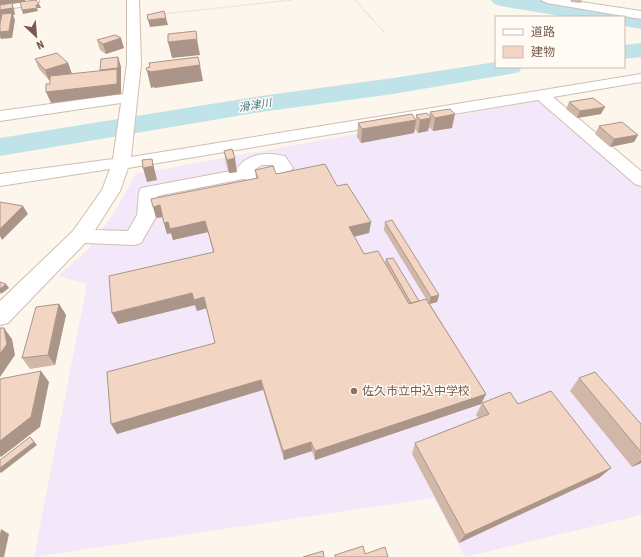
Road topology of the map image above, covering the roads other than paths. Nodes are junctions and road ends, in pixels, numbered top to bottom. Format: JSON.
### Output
{"nodes":[{"id":1,"x":33,"y":0,"type":"edge"},
{"id":2,"x":133,"y":0,"type":"edge"},
{"id":3,"x":547,"y":0,"type":"edge"},
{"id":4,"x":0,"y":7,"type":"edge"},
{"id":5,"x":641,"y":15,"type":"edge"},
{"id":6,"x":641,"y":78,"type":"edge"},
{"id":7,"x":540,"y":94,"type":"junction"},
{"id":8,"x":130,"y":98,"type":"junction"},
{"id":9,"x":0,"y":116,"type":"edge"},
{"id":10,"x":122,"y":162,"type":"junction"},
{"id":11,"x":244,"y":174,"type":"dead end"},
{"id":12,"x":641,"y":180,"type":"edge"},
{"id":13,"x":4,"y":182,"type":"edge"},
{"id":14,"x":80,"y":236,"type":"junction"},
{"id":15,"x":0,"y":316,"type":"edge"}],
"edges":[{"from":1,"to":4,"type":"street"},
{"from":2,"to":8,"type":"street"},
{"from":3,"to":5,"type":"street"},
{"from":6,"to":7,"type":"street"},
{"from":7,"to":10,"type":"street"},
{"from":7,"to":12,"type":"street"},
{"from":8,"to":9,"type":"street"},
{"from":8,"to":10,"type":"street"},
{"from":10,"to":13,"type":"street"},
{"from":10,"to":14,"type":"street"},
{"from":11,"to":14,"type":"street"},
{"from":14,"to":15,"type":"street"}]}
